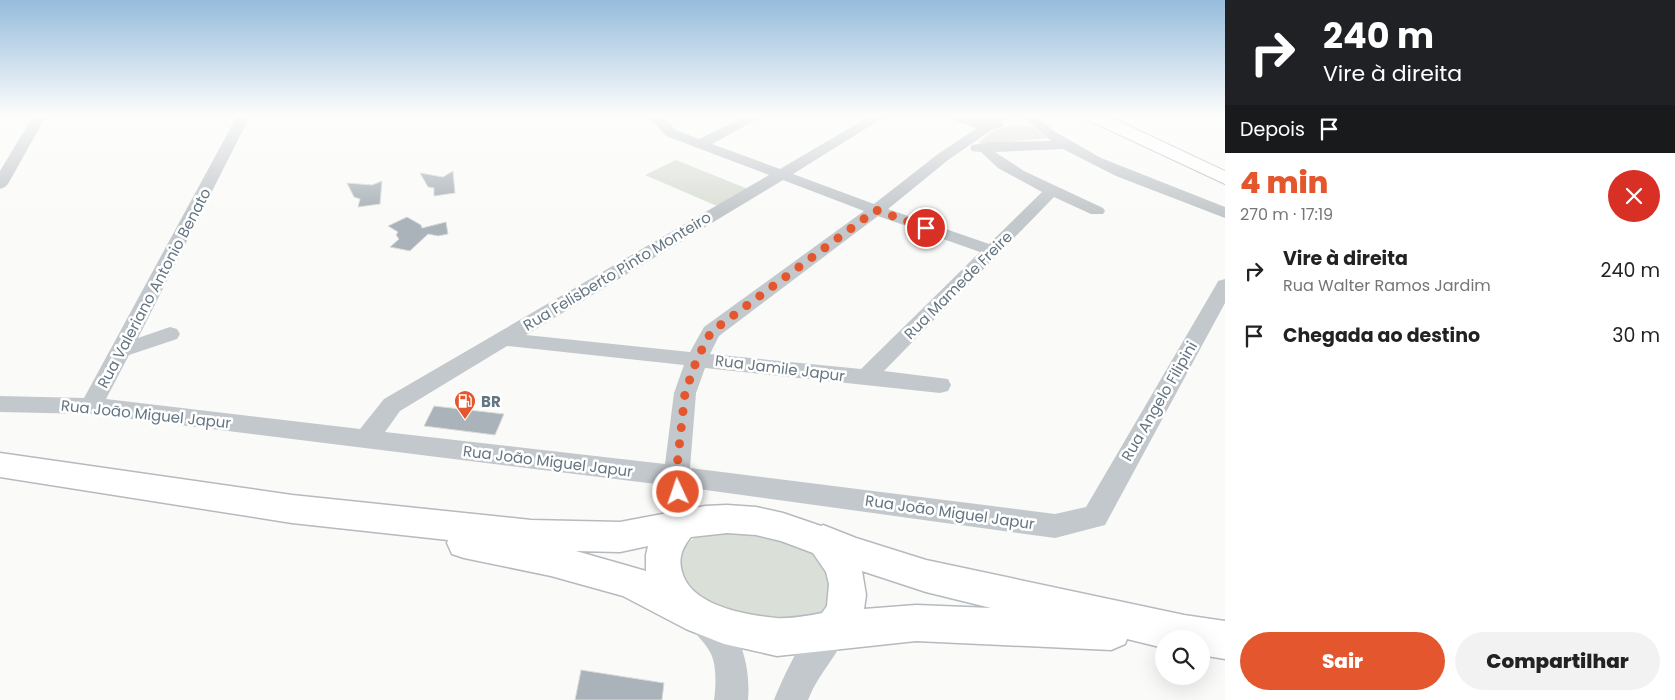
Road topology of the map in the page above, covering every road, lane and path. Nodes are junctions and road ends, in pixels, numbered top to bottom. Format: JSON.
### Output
{"nodes":[{"id":1,"x":21,"y":149,"type":"edge"},
{"id":2,"x":227,"y":149,"type":"edge"},
{"id":3,"x":713,"y":149,"type":"edge"},
{"id":4,"x":825,"y":149,"type":"edge"},
{"id":5,"x":960,"y":149,"type":"edge"},
{"id":6,"x":982,"y":149,"type":"edge"},
{"id":7,"x":1021,"y":149,"type":"edge"},
{"id":8,"x":1071,"y":149,"type":"edge"},
{"id":9,"x":1169,"y":149,"type":"edge"},
{"id":10,"x":1181,"y":149,"type":"edge"},
{"id":11,"x":991,"y":152,"type":"junction"},
{"id":12,"x":782,"y":174,"type":"junction"},
{"id":13,"x":1222,"y":174,"type":"edge"},
{"id":14,"x":0,"y":184,"type":"edge"},
{"id":15,"x":1051,"y":190,"type":"junction"},
{"id":16,"x":876,"y":210,"type":"junction"},
{"id":17,"x":1097,"y":211,"type":"dead end"},
{"id":18,"x":1225,"y":213,"type":"edge"},
{"id":19,"x":993,"y":251,"type":"junction"},
{"id":20,"x":1225,"y":286,"type":"edge"},
{"id":21,"x":170,"y":334,"type":"dead end"},
{"id":22,"x":502,"y":339,"type":"junction"},
{"id":23,"x":122,"y":350,"type":"junction"},
{"id":24,"x":697,"y":359,"type":"junction"},
{"id":25,"x":865,"y":378,"type":"junction"},
{"id":26,"x":940,"y":385,"type":"dead end"},
{"id":27,"x":0,"y":404,"type":"edge"},
{"id":28,"x":91,"y":406,"type":"junction"},
{"id":29,"x":366,"y":439,"type":"junction"},
{"id":30,"x":0,"y":465,"type":"edge"},
{"id":31,"x":676,"y":476,"type":"junction"},
{"id":32,"x":292,"y":509,"type":"junction"},
{"id":33,"x":1095,"y":517,"type":"joint"},
{"id":34,"x":682,"y":524,"type":"junction"},
{"id":35,"x":823,"y":540,"type":"junction"},
{"id":36,"x":699,"y":616,"type":"junction"},
{"id":37,"x":833,"y":630,"type":"junction"},
{"id":38,"x":1166,"y":630,"type":"edge"},
{"id":39,"x":1155,"y":633,"type":"edge"},
{"id":40,"x":1210,"y":638,"type":"edge"},
{"id":41,"x":1225,"y":640,"type":"edge"},
{"id":42,"x":731,"y":700,"type":"edge"},
{"id":43,"x":791,"y":700,"type":"edge"}],
"edges":[{"from":1,"to":14,"type":"street"},
{"from":2,"to":23,"type":"street","name":"Rua Valeriano Antonio Benato"},
{"from":3,"to":12,"type":"street"},
{"from":4,"to":12,"type":"street","name":"Rua Felisberto Pinto Monteiro"},
{"from":5,"to":16,"type":"street"},
{"from":6,"to":11,"type":"street"},
{"from":7,"to":11,"type":"street"},
{"from":8,"to":18,"type":"street"},
{"from":9,"to":13,"type":"highway"},
{"from":10,"to":13,"type":"highway"},
{"from":11,"to":15,"type":"street"},
{"from":12,"to":16,"type":"street"},
{"from":12,"to":22,"type":"street","name":"Rua Felisberto Pinto Monteiro"},
{"from":15,"to":17,"type":"street"},
{"from":15,"to":19,"type":"street","name":"Rua Mamede Freire"},
{"from":16,"to":19,"type":"street"},
{"from":16,"to":24,"type":"street"},
{"from":19,"to":25,"type":"street","name":"Rua Mamede Freire"},
{"from":20,"to":33,"type":"street","name":"Rua Angelo Filipini"},
{"from":21,"to":23,"type":"street"},
{"from":22,"to":24,"type":"street","name":"Rua Jamile Japur"},
{"from":22,"to":29,"type":"street","name":"Rua Felisberto Pinto Monteiro"},
{"from":23,"to":28,"type":"street","name":"Rua Valeriano Antonio Benato"},
{"from":24,"to":25,"type":"street","name":"Rua Jamile Japur"},
{"from":24,"to":31,"type":"street"},
{"from":25,"to":26,"type":"street","name":"Rua Jamile Japur"},
{"from":27,"to":28,"type":"street","name":"Rua João Miguel Japur"},
{"from":28,"to":29,"type":"street","name":"Rua João Miguel Japur"},
{"from":29,"to":31,"type":"street","name":"Rua João Miguel Japur"},
{"from":30,"to":32,"type":"main road"},
{"from":31,"to":33,"type":"street","name":"Rua João Miguel Japur"},
{"from":31,"to":34,"type":"street"},
{"from":32,"to":34,"type":"main road"},
{"from":32,"to":36,"type":"main road"},
{"from":34,"to":35,"type":"main road"},
{"from":34,"to":36,"type":"main road"},
{"from":35,"to":37,"type":"main road"},
{"from":35,"to":38,"type":"main road"},
{"from":36,"to":37,"type":"main road"},
{"from":36,"to":42,"type":"street"},
{"from":37,"to":39,"type":"main road"},
{"from":37,"to":43,"type":"street"},
{"from":40,"to":41,"type":"main road"}]}
